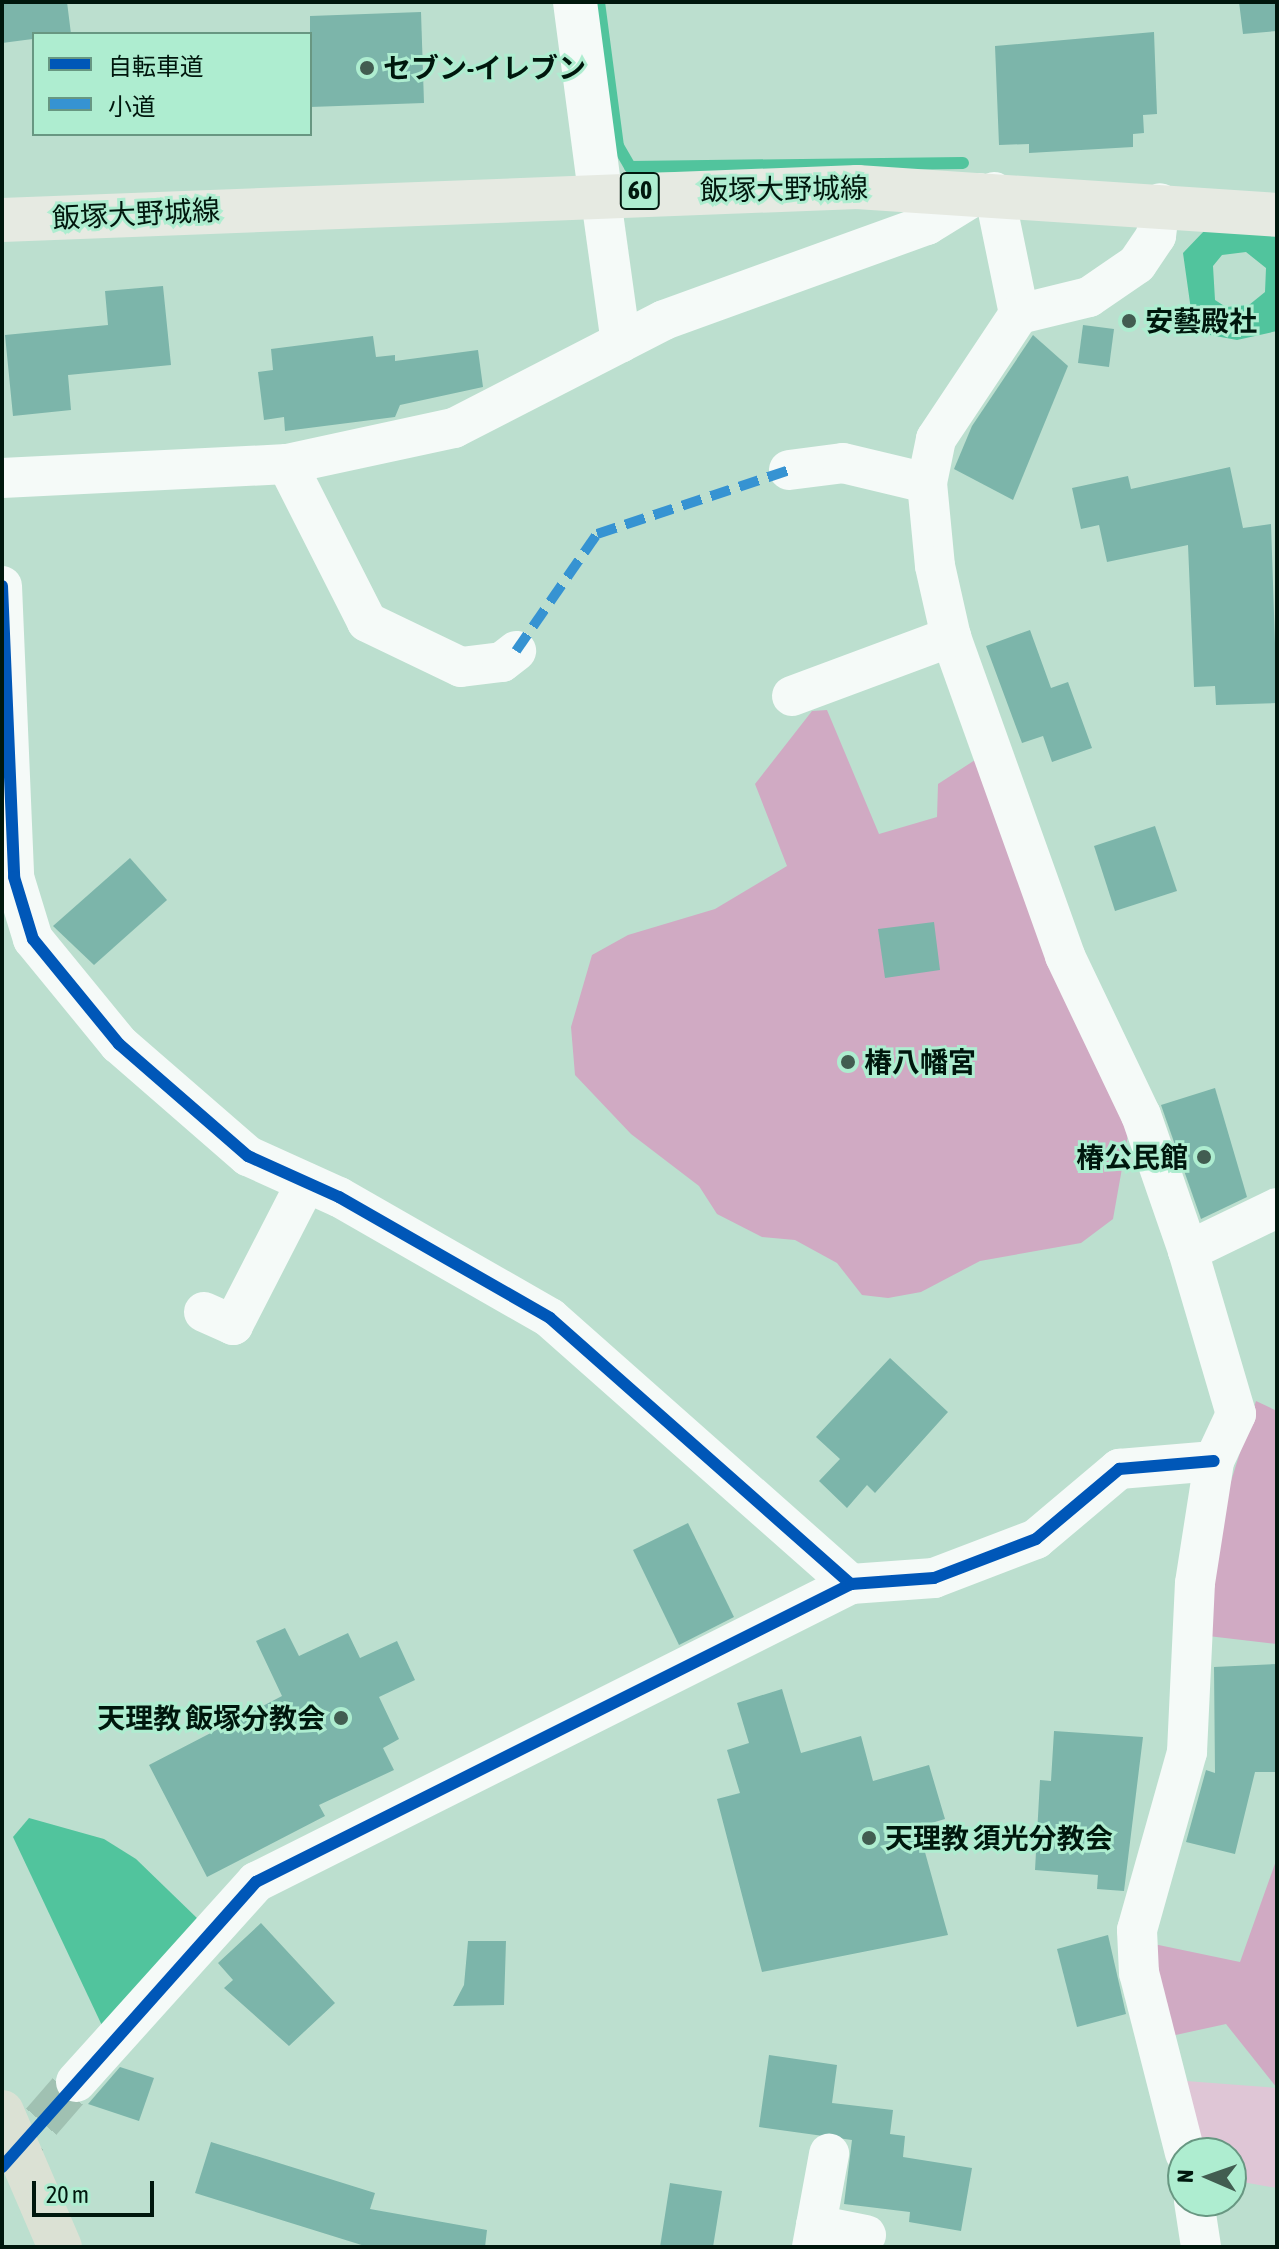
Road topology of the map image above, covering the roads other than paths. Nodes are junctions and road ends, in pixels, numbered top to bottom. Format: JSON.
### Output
{"nodes":[{"id":1,"x":575,"y":2,"type":"edge"},
{"id":2,"x":600,"y":192,"type":"junction"},
{"id":3,"x":986,"y":192,"type":"junction"},
{"id":4,"x":1160,"y":203,"type":"junction"},
{"id":5,"x":1277,"y":215,"type":"edge"},
{"id":6,"x":2,"y":220,"type":"edge"},
{"id":7,"x":1019,"y":314,"type":"junction"},
{"id":8,"x":621,"y":343,"type":"junction"},
{"id":9,"x":287,"y":464,"type":"junction"},
{"id":10,"x":789,"y":470,"type":"dead end"},
{"id":11,"x":2,"y":478,"type":"edge"},
{"id":12,"x":927,"y":483,"type":"junction"},
{"id":13,"x":2,"y":586,"type":"edge"},
{"id":14,"x":951,"y":637,"type":"junction"},
{"id":15,"x":516,"y":651,"type":"dead end"},
{"id":16,"x":792,"y":696,"type":"dead end"},
{"id":17,"x":306,"y":1183,"type":"junction"},
{"id":18,"x":1277,"y":1208,"type":"edge"},
{"id":19,"x":1188,"y":1251,"type":"junction"},
{"id":20,"x":204,"y":1312,"type":"dead end"},
{"id":21,"x":1214,"y":1461,"type":"junction"},
{"id":22,"x":851,"y":1584,"type":"junction"},
{"id":23,"x":76,"y":2082,"type":"tunnel mouth"},
{"id":24,"x":2,"y":2112,"type":"edge"},
{"id":25,"x":1181,"y":2137,"type":"edge"},
{"id":26,"x":829,"y":2154,"type":"dead end"},
{"id":27,"x":1196,"y":2217,"type":"edge"},
{"id":28,"x":866,"y":2235,"type":"dead end"},
{"id":29,"x":814,"y":2236,"type":"edge"},
{"id":30,"x":60,"y":2247,"type":"edge"},
{"id":31,"x":1201,"y":2247,"type":"edge"}],
"edges":[{"from":1,"to":2,"type":"street"},
{"from":2,"to":3,"type":"main road","name":"飯塚大野城線","number":"60"},
{"from":2,"to":6,"type":"main road","name":"飯塚大野城線","number":"60"},
{"from":2,"to":8,"type":"street"},
{"from":3,"to":4,"type":"main road","name":"飯塚大野城線","number":"60"},
{"from":3,"to":7,"type":"street"},
{"from":3,"to":8,"type":"street"},
{"from":4,"to":5,"type":"main road","name":"飯塚大野城線","number":"60"},
{"from":4,"to":7,"type":"street"},
{"from":7,"to":12,"type":"street"},
{"from":8,"to":9,"type":"street"},
{"from":9,"to":11,"type":"street"},
{"from":9,"to":15,"type":"street"},
{"from":10,"to":12,"type":"street"},
{"from":12,"to":14,"type":"street"},
{"from":13,"to":17,"type":"street"},
{"from":14,"to":16,"type":"street"},
{"from":14,"to":19,"type":"street"},
{"from":17,"to":20,"type":"street"},
{"from":17,"to":22,"type":"street"},
{"from":18,"to":19,"type":"street"},
{"from":19,"to":21,"type":"street"},
{"from":21,"to":22,"type":"street"},
{"from":21,"to":25,"type":"street"},
{"from":22,"to":23,"type":"street"},
{"from":24,"to":30,"type":"highway"},
{"from":26,"to":29,"type":"street"},
{"from":27,"to":31,"type":"street"},
{"from":28,"to":29,"type":"street"}]}
